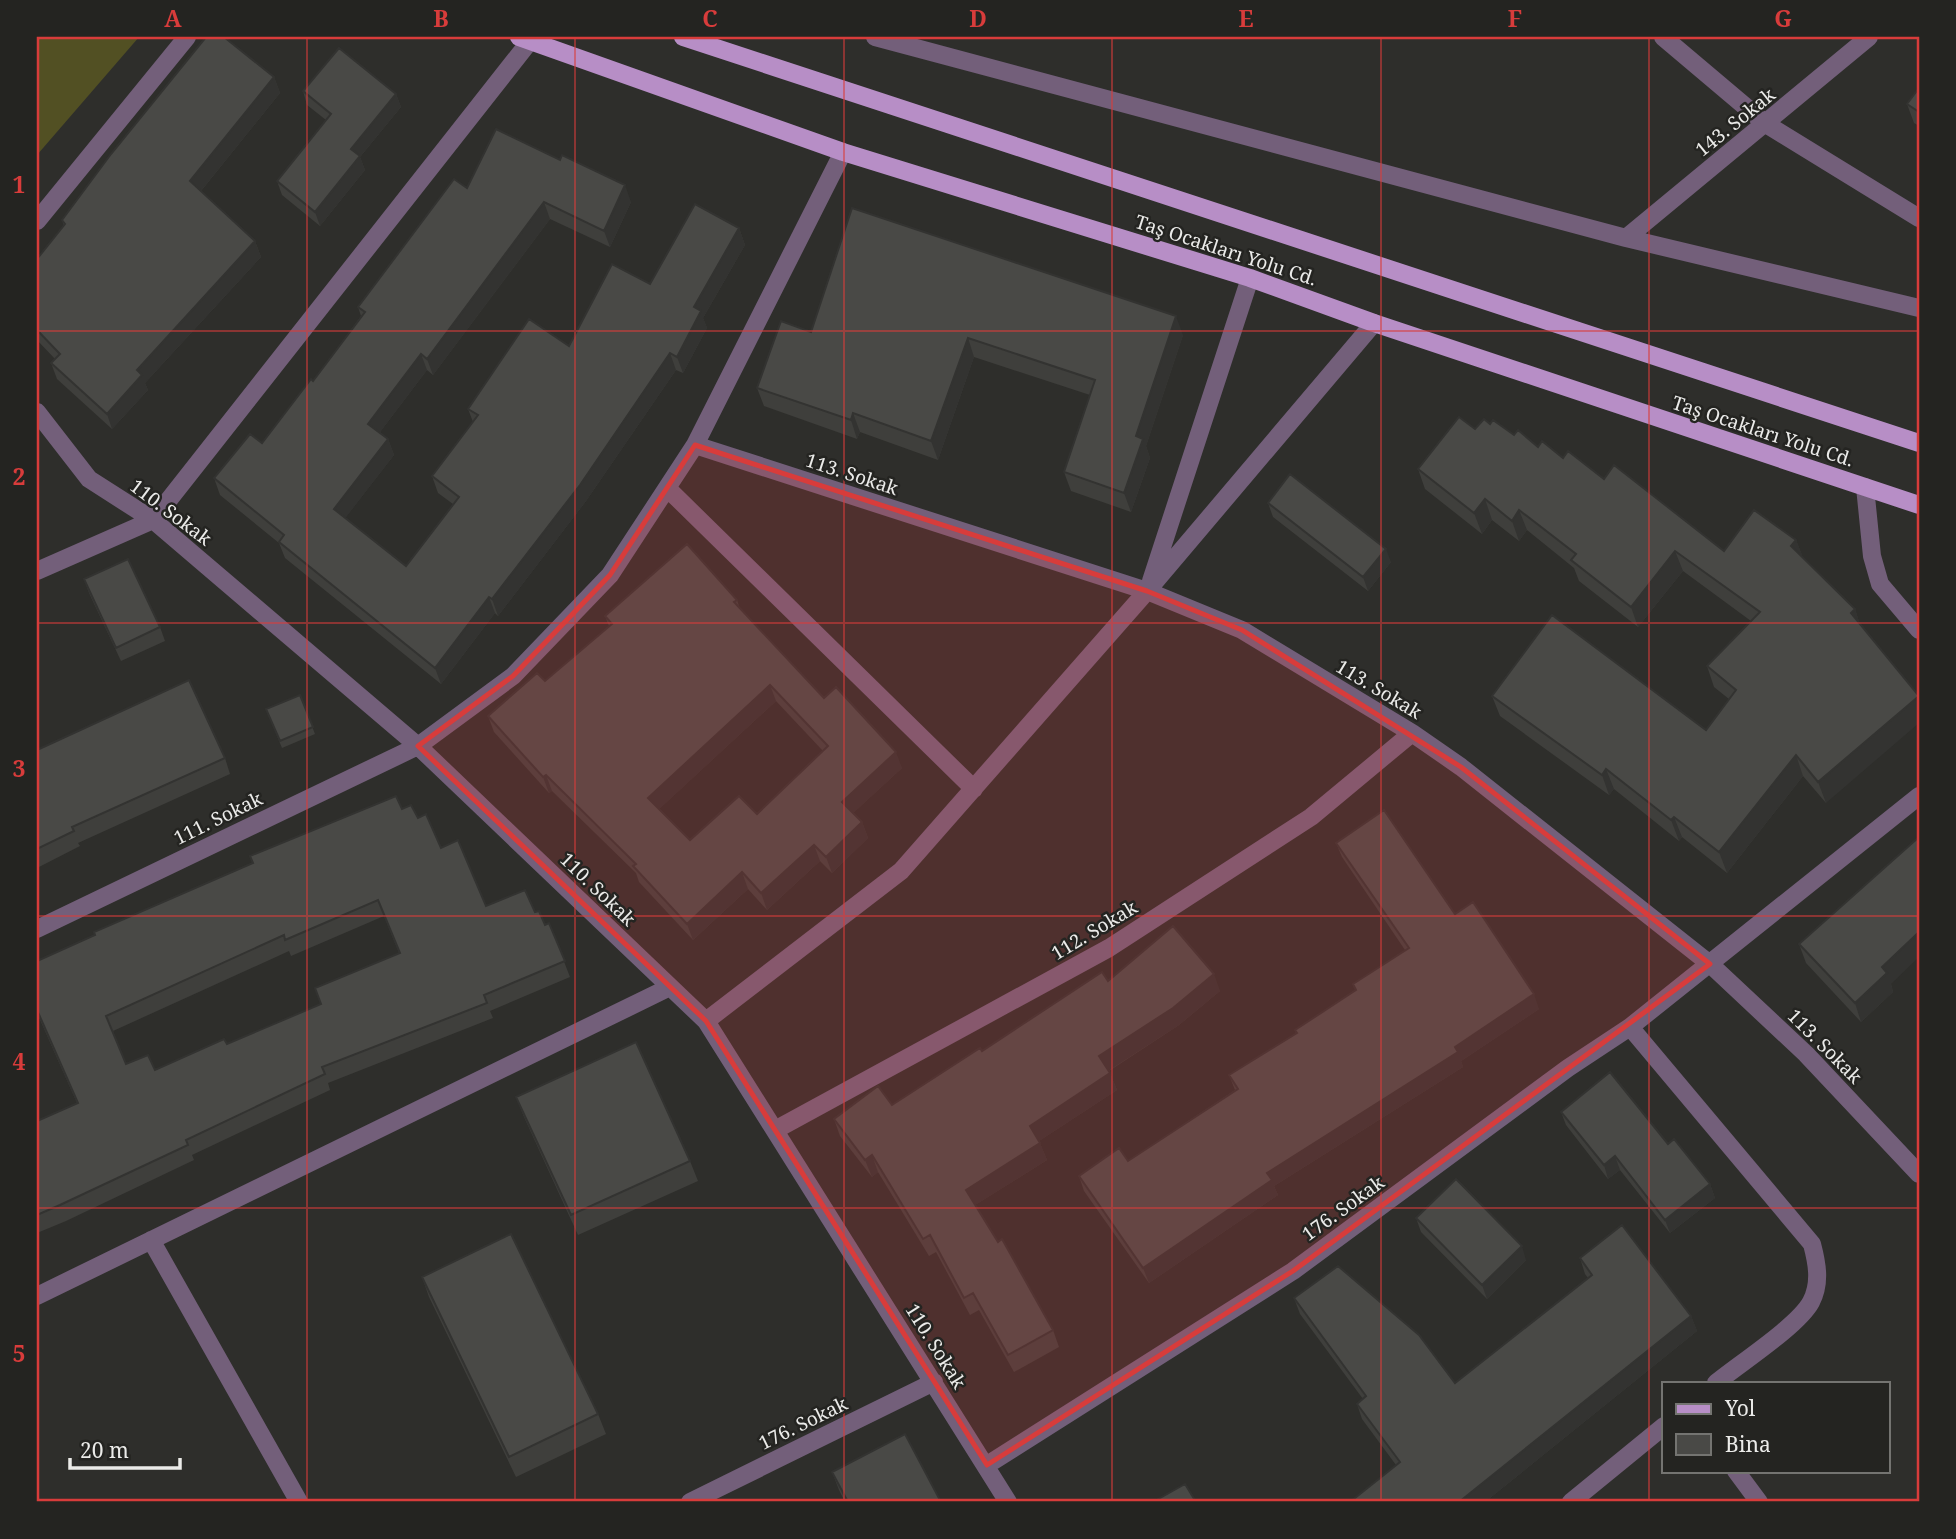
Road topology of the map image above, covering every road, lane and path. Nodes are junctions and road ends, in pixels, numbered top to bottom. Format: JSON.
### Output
{"nodes":[{"id":1,"x":187,"y":37,"type":"edge"},
{"id":2,"x":683,"y":37,"type":"edge"},
{"id":3,"x":875,"y":37,"type":"edge"},
{"id":4,"x":1663,"y":37,"type":"edge"},
{"id":5,"x":1869,"y":37,"type":"edge"},
{"id":6,"x":524,"y":39,"type":"edge"},
{"id":7,"x":925,"y":42,"type":"edge"},
{"id":8,"x":1766,"y":124,"type":"junction"},
{"id":9,"x":843,"y":152,"type":"junction"},
{"id":10,"x":1919,"y":218,"type":"edge"},
{"id":11,"x":37,"y":221,"type":"edge"},
{"id":12,"x":1626,"y":238,"type":"junction"},
{"id":13,"x":1250,"y":278,"type":"junction"},
{"id":14,"x":1919,"y":308,"type":"edge"},
{"id":15,"x":1374,"y":323,"type":"junction"},
{"id":16,"x":37,"y":412,"type":"edge"},
{"id":17,"x":1919,"y":443,"type":"edge"},
{"id":18,"x":695,"y":445,"type":"junction"},
{"id":19,"x":1865,"y":486,"type":"junction"},
{"id":20,"x":667,"y":488,"type":"junction"},
{"id":21,"x":1919,"y":505,"type":"edge"},
{"id":22,"x":153,"y":520,"type":"junction"},
{"id":23,"x":37,"y":571,"type":"edge"},
{"id":24,"x":1147,"y":591,"type":"junction"},
{"id":25,"x":1919,"y":630,"type":"edge"},
{"id":26,"x":1412,"y":733,"type":"junction"},
{"id":27,"x":418,"y":746,"type":"junction"},
{"id":28,"x":974,"y":789,"type":"junction"},
{"id":29,"x":1919,"y":796,"type":"edge"},
{"id":30,"x":37,"y":929,"type":"edge"},
{"id":31,"x":1710,"y":964,"type":"junction"},
{"id":32,"x":670,"y":987,"type":"junction"},
{"id":33,"x":706,"y":1021,"type":"junction"},
{"id":34,"x":1630,"y":1027,"type":"junction"},
{"id":35,"x":775,"y":1129,"type":"junction"},
{"id":36,"x":1919,"y":1174,"type":"edge"},
{"id":37,"x":151,"y":1240,"type":"junction"},
{"id":38,"x":37,"y":1296,"type":"edge"},
{"id":39,"x":934,"y":1382,"type":"junction"},
{"id":40,"x":1717,"y":1382,"type":"edge"},
{"id":41,"x":1662,"y":1428,"type":"edge"},
{"id":42,"x":987,"y":1465,"type":"junction"},
{"id":43,"x":1738,"y":1472,"type":"edge"},
{"id":44,"x":299,"y":1502,"type":"edge"},
{"id":45,"x":691,"y":1502,"type":"edge"},
{"id":46,"x":1008,"y":1502,"type":"edge"},
{"id":47,"x":1571,"y":1502,"type":"edge"},
{"id":48,"x":1759,"y":1502,"type":"edge"}],
"edges":[{"from":1,"to":11,"type":"street"},
{"from":2,"to":17,"type":"main road","name":"Taş Ocakları Yolu Cd."},
{"from":3,"to":7,"type":"street"},
{"from":4,"to":8,"type":"street"},
{"from":5,"to":8,"type":"street","name":"143. Sokak"},
{"from":6,"to":9,"type":"main road","name":"Taş Ocakları Yolu Cd."},
{"from":6,"to":22,"type":"street"},
{"from":7,"to":12,"type":"street"},
{"from":8,"to":10,"type":"street"},
{"from":8,"to":12,"type":"street","name":"143. Sokak"},
{"from":9,"to":13,"type":"main road","name":"Taş Ocakları Yolu Cd."},
{"from":9,"to":18,"type":"street","name":"111. Sokak"},
{"from":12,"to":14,"type":"street"},
{"from":13,"to":15,"type":"main road","name":"Taş Ocakları Yolu Cd."},
{"from":13,"to":24,"type":"street"},
{"from":15,"to":19,"type":"main road","name":"Taş Ocakları Yolu Cd."},
{"from":15,"to":24,"type":"street"},
{"from":16,"to":22,"type":"street","name":"110. Sokak"},
{"from":18,"to":20,"type":"street","name":"111. Sokak"},
{"from":18,"to":24,"type":"street","name":"113. Sokak"},
{"from":19,"to":21,"type":"main road","name":"Taş Ocakları Yolu Cd."},
{"from":19,"to":25,"type":"street"},
{"from":20,"to":27,"type":"street","name":"111. Sokak"},
{"from":20,"to":28,"type":"street"},
{"from":22,"to":23,"type":"street"},
{"from":22,"to":27,"type":"street","name":"110. Sokak"},
{"from":24,"to":26,"type":"street","name":"113. Sokak"},
{"from":24,"to":28,"type":"street"},
{"from":26,"to":31,"type":"street","name":"113. Sokak"},
{"from":26,"to":35,"type":"street","name":"112. Sokak"},
{"from":27,"to":30,"type":"street","name":"111. Sokak"},
{"from":27,"to":32,"type":"street","name":"110. Sokak"},
{"from":28,"to":33,"type":"street"},
{"from":29,"to":31,"type":"street","name":"176. Sokak"},
{"from":31,"to":34,"type":"street","name":"176. Sokak"},
{"from":31,"to":36,"type":"street","name":"113. Sokak"},
{"from":32,"to":33,"type":"street","name":"110. Sokak"},
{"from":32,"to":37,"type":"street"},
{"from":33,"to":35,"type":"street","name":"110. Sokak"},
{"from":34,"to":40,"type":"street"},
{"from":34,"to":42,"type":"street","name":"176. Sokak"},
{"from":35,"to":39,"type":"street","name":"110. Sokak"},
{"from":37,"to":38,"type":"street"},
{"from":37,"to":44,"type":"street"},
{"from":39,"to":42,"type":"street","name":"110. Sokak"},
{"from":39,"to":45,"type":"street","name":"176. Sokak"},
{"from":41,"to":47,"type":"street"},
{"from":42,"to":46,"type":"street","name":"110. Sokak"},
{"from":43,"to":48,"type":"street"}]}
